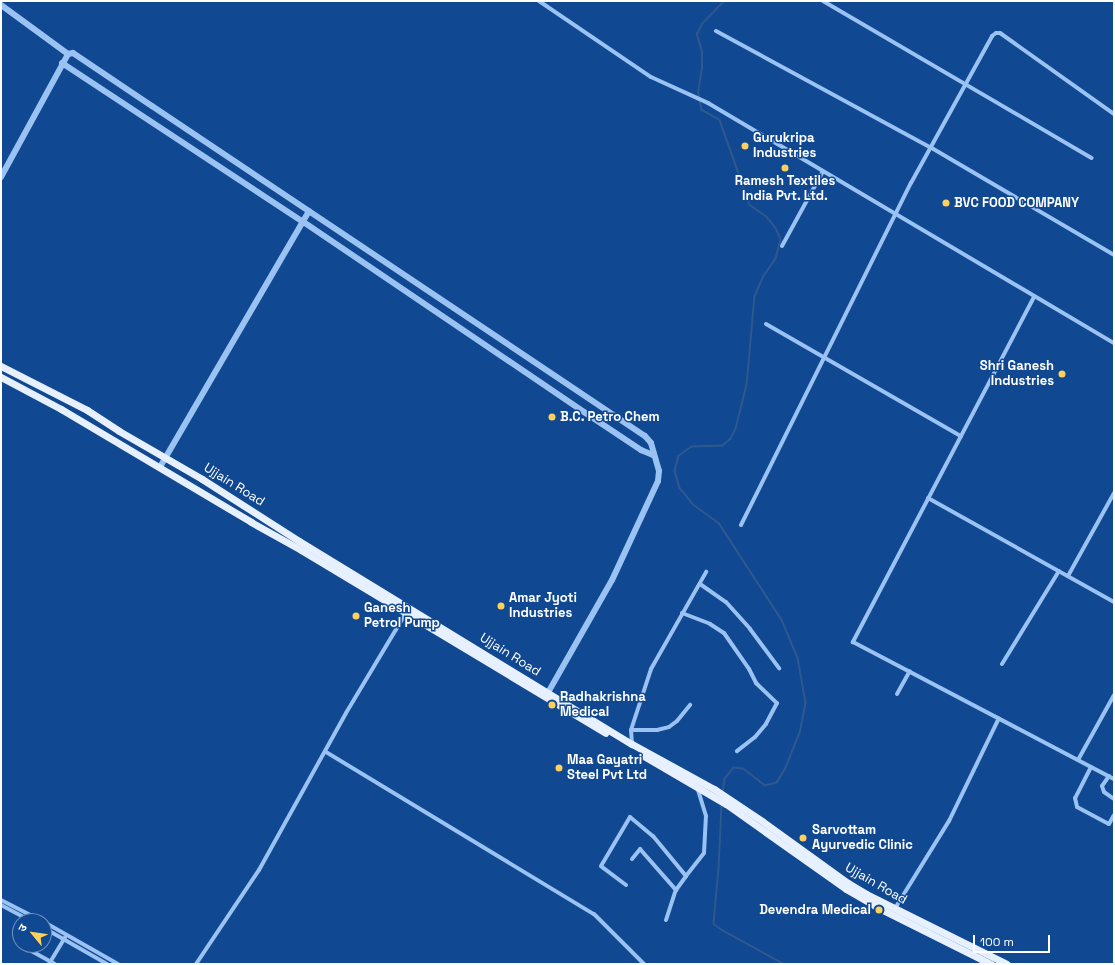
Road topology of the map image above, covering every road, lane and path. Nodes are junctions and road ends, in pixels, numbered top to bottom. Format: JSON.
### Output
{"nodes":[{"id":1,"x":539,"y":1,"type":"edge"},
{"id":2,"x":823,"y":1,"type":"edge"},
{"id":3,"x":1,"y":5,"type":"edge"},
{"id":4,"x":716,"y":31,"type":"dead end"},
{"id":5,"x":68,"y":54,"type":"junction"},
{"id":6,"x":62,"y":63,"type":"junction"},
{"id":7,"x":966,"y":83,"type":"junction"},
{"id":8,"x":1114,"y":114,"type":"edge"},
{"id":9,"x":930,"y":147,"type":"junction"},
{"id":10,"x":1092,"y":158,"type":"dead end"},
{"id":11,"x":823,"y":171,"type":"junction"},
{"id":12,"x":1,"y":177,"type":"edge"},
{"id":13,"x":309,"y":211,"type":"junction"},
{"id":14,"x":895,"y":214,"type":"junction"},
{"id":15,"x":302,"y":221,"type":"junction"},
{"id":16,"x":782,"y":246,"type":"dead end"},
{"id":17,"x":1114,"y":255,"type":"edge"},
{"id":18,"x":1034,"y":296,"type":"junction"},
{"id":19,"x":766,"y":324,"type":"dead end"},
{"id":20,"x":1114,"y":342,"type":"edge"},
{"id":21,"x":824,"y":358,"type":"junction"},
{"id":22,"x":1,"y":366,"type":"edge"},
{"id":23,"x":1,"y":377,"type":"edge"},
{"id":24,"x":961,"y":436,"type":"junction"},
{"id":25,"x":653,"y":455,"type":"junction"},
{"id":26,"x":166,"y":458,"type":"junction"},
{"id":27,"x":160,"y":467,"type":"junction"},
{"id":28,"x":1114,"y":493,"type":"edge"},
{"id":29,"x":928,"y":498,"type":"junction"},
{"id":30,"x":741,"y":525,"type":"dead end"},
{"id":31,"x":1060,"y":571,"type":"junction"},
{"id":32,"x":706,"y":572,"type":"dead end"},
{"id":33,"x":1068,"y":576,"type":"junction"},
{"id":34,"x":700,"y":584,"type":"junction"},
{"id":35,"x":1114,"y":602,"type":"edge"},
{"id":36,"x":407,"y":610,"type":"junction"},
{"id":37,"x":682,"y":613,"type":"junction"},
{"id":38,"x":1002,"y":664,"type":"dead end"},
{"id":39,"x":779,"y":668,"type":"dead end"},
{"id":40,"x":910,"y":671,"type":"junction"},
{"id":41,"x":897,"y":694,"type":"dead end"},
{"id":42,"x":547,"y":695,"type":"junction"},
{"id":43,"x":1114,"y":695,"type":"edge"},
{"id":44,"x":690,"y":706,"type":"dead end"},
{"id":45,"x":999,"y":718,"type":"junction"},
{"id":46,"x":631,"y":730,"type":"junction"},
{"id":47,"x":632,"y":744,"type":"junction"},
{"id":48,"x":737,"y":751,"type":"dead end"},
{"id":49,"x":326,"y":752,"type":"junction"},
{"id":50,"x":1078,"y":760,"type":"junction"},
{"id":51,"x":1090,"y":767,"type":"junction"},
{"id":52,"x":1108,"y":776,"type":"junction"},
{"id":53,"x":1114,"y":779,"type":"edge"},
{"id":54,"x":697,"y":786,"type":"junction"},
{"id":55,"x":713,"y":792,"type":"junction"},
{"id":56,"x":1114,"y":799,"type":"edge"},
{"id":57,"x":1114,"y":815,"type":"edge"},
{"id":58,"x":632,"y":859,"type":"dead end"},
{"id":59,"x":686,"y":876,"type":"junction"},
{"id":60,"x":626,"y":885,"type":"dead end"},
{"id":61,"x":676,"y":890,"type":"junction"},
{"id":62,"x":1,"y":900,"type":"edge"},
{"id":63,"x":1,"y":905,"type":"edge"},
{"id":64,"x":16,"y":913,"type":"edge"},
{"id":65,"x":27,"y":913,"type":"edge"},
{"id":66,"x":893,"y":913,"type":"junction"},
{"id":67,"x":666,"y":920,"type":"dead end"},
{"id":68,"x":52,"y":926,"type":"edge"},
{"id":69,"x":52,"y":932,"type":"edge"},
{"id":70,"x":67,"y":934,"type":"junction"},
{"id":71,"x":64,"y":938,"type":"junction"},
{"id":72,"x":35,"y":953,"type":"edge"},
{"id":73,"x":52,"y":963,"type":"edge"},
{"id":74,"x":107,"y":964,"type":"edge"},
{"id":75,"x":117,"y":964,"type":"edge"},
{"id":76,"x":196,"y":964,"type":"edge"},
{"id":77,"x":644,"y":964,"type":"edge"},
{"id":78,"x":991,"y":964,"type":"edge"},
{"id":79,"x":1006,"y":964,"type":"edge"}],
"edges":[{"from":1,"to":11,"type":"street"},
{"from":2,"to":7,"type":"street"},
{"from":3,"to":5,"type":"street"},
{"from":4,"to":9,"type":"street"},
{"from":5,"to":6,"type":"street"},
{"from":5,"to":13,"type":"street"},
{"from":6,"to":12,"type":"street"},
{"from":6,"to":15,"type":"street"},
{"from":7,"to":8,"type":"street"},
{"from":7,"to":9,"type":"street"},
{"from":7,"to":10,"type":"street"},
{"from":9,"to":14,"type":"street"},
{"from":9,"to":17,"type":"street"},
{"from":11,"to":14,"type":"street"},
{"from":11,"to":16,"type":"street"},
{"from":13,"to":15,"type":"street"},
{"from":13,"to":25,"type":"street"},
{"from":14,"to":18,"type":"street"},
{"from":14,"to":21,"type":"street"},
{"from":15,"to":25,"type":"street"},
{"from":15,"to":26,"type":"street"},
{"from":18,"to":20,"type":"street"},
{"from":18,"to":24,"type":"street"},
{"from":19,"to":21,"type":"street"},
{"from":21,"to":24,"type":"street"},
{"from":21,"to":30,"type":"street"},
{"from":22,"to":26,"type":"main road","name":"Ujjain Road"},
{"from":23,"to":27,"type":"main road","name":"Ujjain Road"},
{"from":24,"to":29,"type":"street"},
{"from":25,"to":42,"type":"street"},
{"from":26,"to":27,"type":"street"},
{"from":26,"to":36,"type":"main road","name":"Ujjain Road"},
{"from":27,"to":36,"type":"main road","name":"Ujjain Road"},
{"from":28,"to":33,"type":"street"},
{"from":29,"to":31,"type":"street"},
{"from":29,"to":40,"type":"street"},
{"from":31,"to":33,"type":"street"},
{"from":31,"to":38,"type":"street"},
{"from":32,"to":34,"type":"street"},
{"from":33,"to":35,"type":"street"},
{"from":34,"to":37,"type":"street"},
{"from":34,"to":39,"type":"street"},
{"from":36,"to":42,"type":"main road","name":"Ujjain Road"},
{"from":36,"to":49,"type":"street"},
{"from":37,"to":46,"type":"street"},
{"from":37,"to":48,"type":"street"},
{"from":40,"to":41,"type":"street"},
{"from":40,"to":45,"type":"street"},
{"from":42,"to":47,"type":"main road","name":"Ujjain Road"},
{"from":42,"to":54,"type":"main road","name":"Ujjain Road"},
{"from":43,"to":50,"type":"street"},
{"from":44,"to":46,"type":"street"},
{"from":45,"to":50,"type":"street"},
{"from":45,"to":66,"type":"street"},
{"from":46,"to":47,"type":"street"},
{"from":47,"to":55,"type":"main road","name":"Ujjain Road"},
{"from":49,"to":76,"type":"street"},
{"from":49,"to":77,"type":"street"},
{"from":50,"to":51,"type":"street"},
{"from":51,"to":52,"type":"street"},
{"from":51,"to":57,"type":"street"},
{"from":52,"to":53,"type":"street"},
{"from":52,"to":56,"type":"street"},
{"from":54,"to":55,"type":"main road","name":"Ujjain Road"},
{"from":54,"to":59,"type":"street"},
{"from":55,"to":66,"type":"main road","name":"Ujjain Road"},
{"from":58,"to":61,"type":"street"},
{"from":59,"to":60,"type":"street"},
{"from":59,"to":61,"type":"street"},
{"from":61,"to":67,"type":"street"},
{"from":62,"to":65,"type":"street"},
{"from":63,"to":64,"type":"street"},
{"from":66,"to":78,"type":"main road","name":"Ujjain Road"},
{"from":66,"to":79,"type":"main road","name":"Ujjain Road"},
{"from":68,"to":70,"type":"street"},
{"from":69,"to":71,"type":"street"},
{"from":70,"to":71,"type":"street"},
{"from":70,"to":75,"type":"street"},
{"from":71,"to":73,"type":"street"},
{"from":71,"to":74,"type":"street"},
{"from":72,"to":73,"type":"street"}]}
